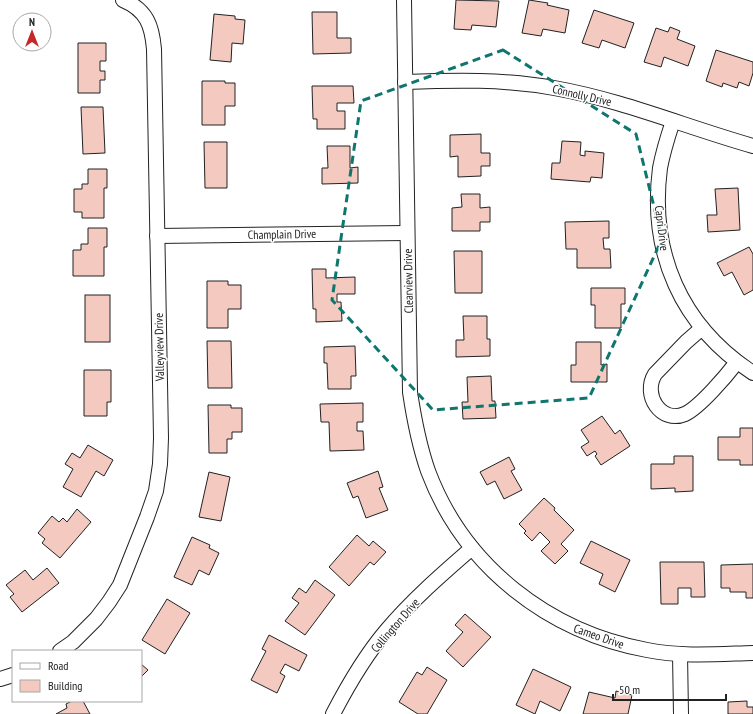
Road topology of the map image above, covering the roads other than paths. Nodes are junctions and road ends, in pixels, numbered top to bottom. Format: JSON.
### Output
{"nodes":[{"id":1,"x":123,"y":0,"type":"edge"},
{"id":2,"x":404,"y":0,"type":"edge"},
{"id":3,"x":405,"y":82,"type":"junction"},
{"id":4,"x":673,"y":121,"type":"junction"},
{"id":5,"x":753,"y":146,"type":"edge"},
{"id":6,"x":408,"y":233,"type":"junction"},
{"id":7,"x":157,"y":236,"type":"junction"},
{"id":8,"x":702,"y":328,"type":"junction"},
{"id":9,"x":737,"y":362,"type":"junction"},
{"id":10,"x":753,"y":373,"type":"edge"},
{"id":11,"x":472,"y":548,"type":"junction"},
{"id":12,"x":61,"y":650,"type":"edge"},
{"id":13,"x":753,"y":653,"type":"edge"},
{"id":14,"x":680,"y":654,"type":"junction"},
{"id":15,"x":12,"y":675,"type":"edge"},
{"id":16,"x":0,"y":679,"type":"edge"},
{"id":17,"x":333,"y":714,"type":"edge"},
{"id":18,"x":681,"y":714,"type":"edge"}],
"edges":[{"from":1,"to":7,"type":"street","name":"Valleyview Drive"},
{"from":2,"to":3,"type":"street","name":"Clearview Drive"},
{"from":3,"to":4,"type":"street","name":"Connolly Drive"},
{"from":3,"to":6,"type":"street","name":"Clearview Drive"},
{"from":4,"to":5,"type":"street","name":"Connolly Drive"},
{"from":4,"to":8,"type":"street","name":"Capri Drive"},
{"from":6,"to":7,"type":"street","name":"Champlain Drive"},
{"from":6,"to":11,"type":"street","name":"Clearview Drive"},
{"from":7,"to":12,"type":"street","name":"Valleyview Drive"},
{"from":8,"to":9,"type":"street","name":"Capri Drive"},
{"from":8,"to":9,"type":"street"},
{"from":9,"to":10,"type":"street","name":"Capri Drive"},
{"from":11,"to":14,"type":"street","name":"Cameo Drive"},
{"from":11,"to":17,"type":"street","name":"Collington Drive"},
{"from":13,"to":14,"type":"street","name":"Cameo Drive"},
{"from":14,"to":18,"type":"street"},
{"from":15,"to":16,"type":"street"}]}
